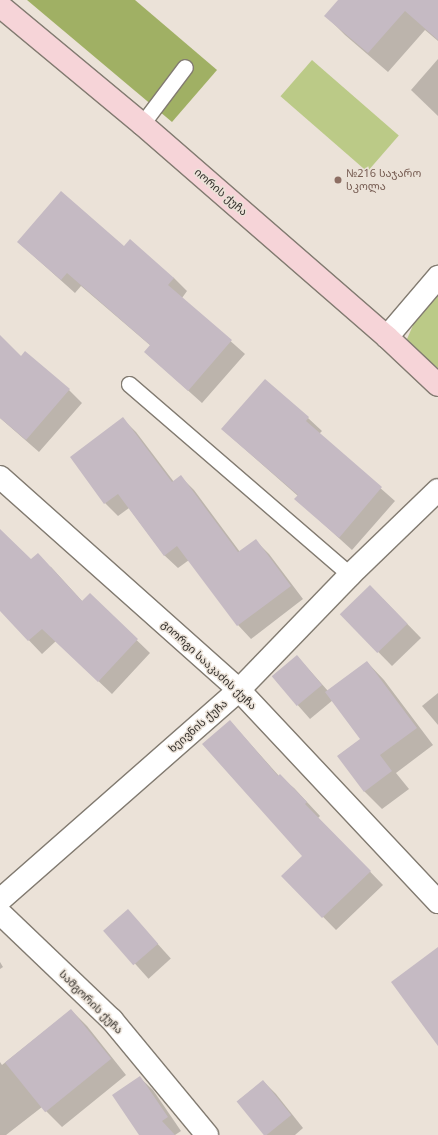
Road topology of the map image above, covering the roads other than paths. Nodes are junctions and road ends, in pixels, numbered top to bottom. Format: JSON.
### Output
{"nodes":[{"id":1,"x":0,"y":6,"type":"edge"},
{"id":2,"x":185,"y":67,"type":"dead end"},
{"id":3,"x":142,"y":124,"type":"junction"},
{"id":4,"x":438,"y":276,"type":"edge"},
{"id":5,"x":387,"y":336,"type":"junction"},
{"id":6,"x":129,"y":384,"type":"dead end"},
{"id":7,"x":438,"y":385,"type":"edge"},
{"id":8,"x":0,"y":477,"type":"edge"},
{"id":9,"x":438,"y":490,"type":"edge"},
{"id":10,"x":350,"y":575,"type":"junction"},
{"id":11,"x":239,"y":690,"type":"junction"},
{"id":12,"x":0,"y":900,"type":"edge"},
{"id":13,"x":438,"y":902,"type":"edge"},
{"id":14,"x":0,"y":913,"type":"edge"},
{"id":15,"x":207,"y":1135,"type":"edge"}],
"edges":[{"from":1,"to":3,"type":"street","name":"იორის ქუჩა"},
{"from":2,"to":3,"type":"lane"},
{"from":3,"to":5,"type":"street","name":"იორის ქუჩა"},
{"from":4,"to":5,"type":"street"},
{"from":5,"to":7,"type":"street","name":"იორის ქუჩა"},
{"from":6,"to":10,"type":"lane"},
{"from":8,"to":11,"type":"street","name":"გიორგი სააკაძის ქუჩა"},
{"from":9,"to":10,"type":"street","name":"ხეივნის ქუჩა"},
{"from":10,"to":11,"type":"street","name":"ხეივნის ქუჩა"},
{"from":11,"to":12,"type":"street","name":"ხეივნის ქუჩა"},
{"from":11,"to":13,"type":"street","name":"გიორგი სააკაძის ქუჩა"},
{"from":14,"to":15,"type":"street","name":"სამგორის ქუჩა"}]}
